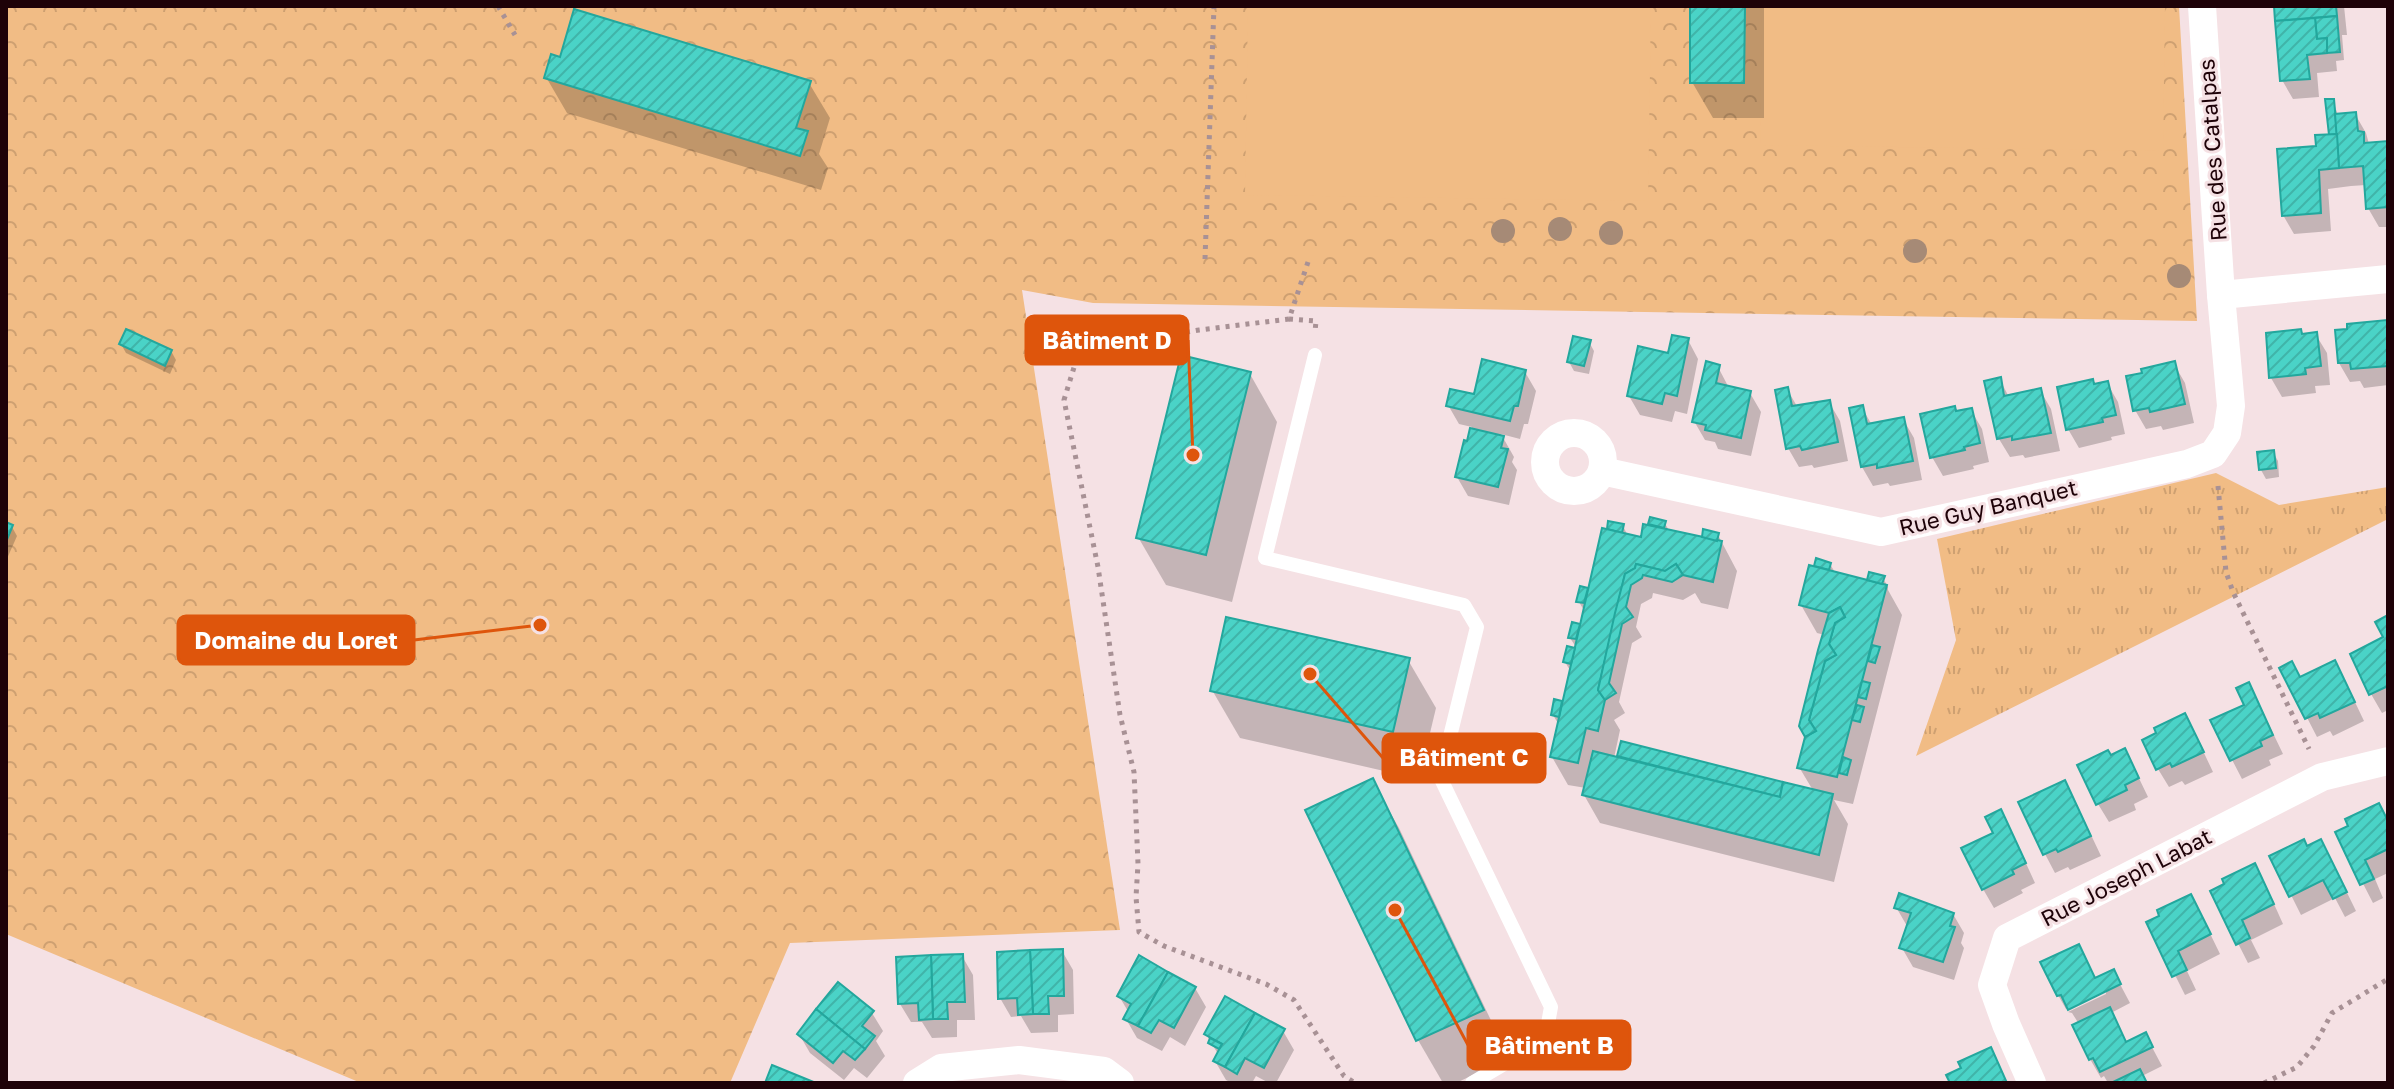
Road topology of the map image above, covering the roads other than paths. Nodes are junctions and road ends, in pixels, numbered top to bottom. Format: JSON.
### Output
{"nodes":[{"id":1,"x":2202,"y":6,"type":"edge"},
{"id":2,"x":2388,"y":279,"type":"edge"},
{"id":3,"x":2221,"y":295,"type":"junction"},
{"id":4,"x":1315,"y":355,"type":"dead end"},
{"id":5,"x":1602,"y":471,"type":"dead end"},
{"id":6,"x":2388,"y":761,"type":"edge"},
{"id":7,"x":917,"y":1083,"type":"edge"},
{"id":8,"x":1120,"y":1083,"type":"edge"},
{"id":9,"x":1472,"y":1083,"type":"edge"},
{"id":10,"x":2032,"y":1083,"type":"edge"}],
"edges":[{"from":1,"to":3,"type":"street","name":"Rue des Catalpas"},
{"from":2,"to":3,"type":"street"},
{"from":3,"to":5,"type":"street","name":"Rue Guy Banquet"},
{"from":4,"to":9,"type":"lane"},
{"from":6,"to":10,"type":"street","name":"Rue Joseph Labat"},
{"from":7,"to":8,"type":"street"}]}
